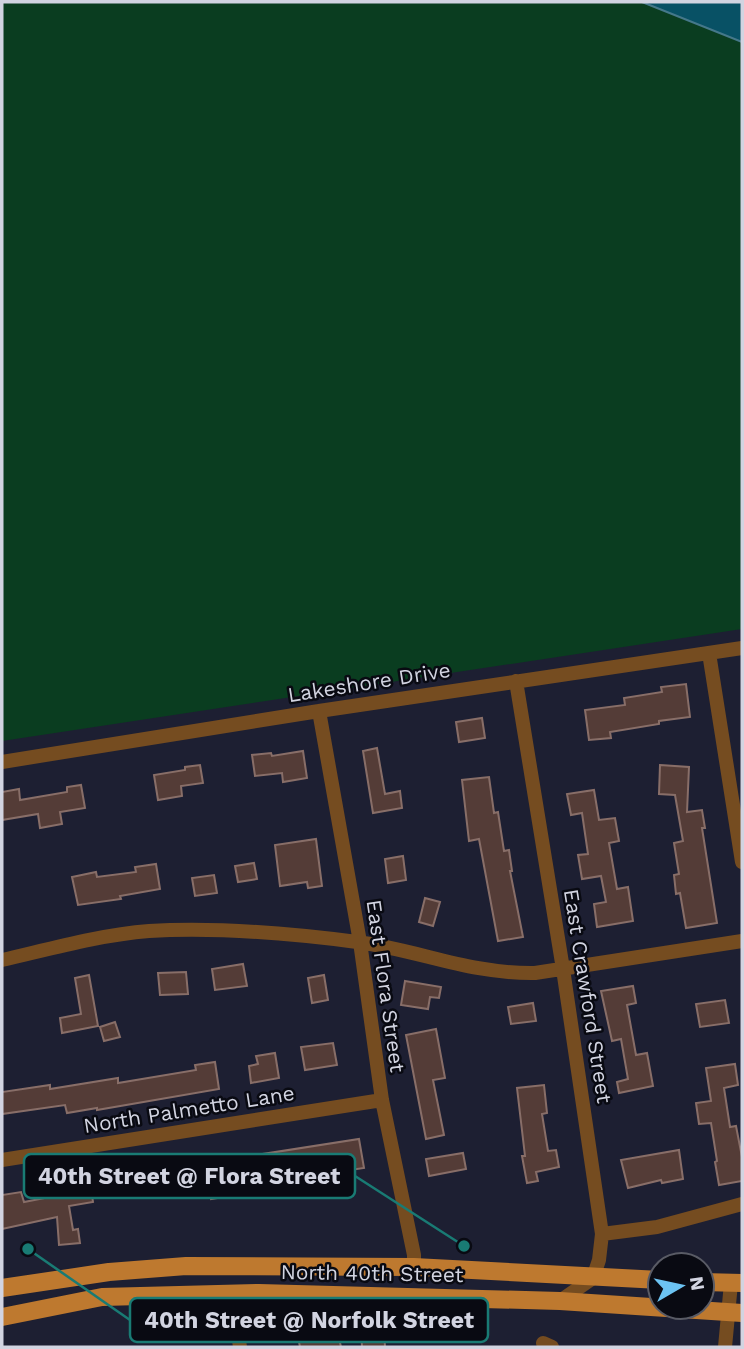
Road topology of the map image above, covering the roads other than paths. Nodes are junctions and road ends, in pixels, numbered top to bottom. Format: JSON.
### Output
{"nodes":[{"id":1,"x":742,"y":648,"type":"edge"},
{"id":2,"x":709,"y":653,"type":"junction"},
{"id":3,"x":516,"y":681,"type":"junction"},
{"id":4,"x":320,"y":710,"type":"junction"},
{"id":5,"x":2,"y":762,"type":"edge"},
{"id":6,"x":742,"y":862,"type":"edge"},
{"id":7,"x":742,"y":941,"type":"edge"},
{"id":8,"x":360,"y":942,"type":"junction"},
{"id":9,"x":2,"y":960,"type":"edge"},
{"id":10,"x":563,"y":969,"type":"junction"},
{"id":11,"x":382,"y":1100,"type":"junction"},
{"id":12,"x":2,"y":1160,"type":"edge"},
{"id":13,"x":742,"y":1203,"type":"edge"},
{"id":14,"x":603,"y":1234,"type":"junction"},
{"id":15,"x":414,"y":1267,"type":"junction"},
{"id":16,"x":593,"y":1278,"type":"junction"},
{"id":17,"x":646,"y":1280,"type":"edge"},
{"id":18,"x":716,"y":1282,"type":"edge"},
{"id":19,"x":737,"y":1283,"type":"edge"},
{"id":20,"x":2,"y":1288,"type":"edge"},
{"id":21,"x":232,"y":1294,"type":"junction"},
{"id":22,"x":560,"y":1301,"type":"junction"},
{"id":23,"x":735,"y":1313,"type":"edge"},
{"id":24,"x":2,"y":1317,"type":"edge"},
{"id":25,"x":240,"y":1347,"type":"edge"},
{"id":26,"x":726,"y":1347,"type":"edge"}],
"edges":[{"from":1,"to":2,"type":"street","name":"Lakeshore Drive"},
{"from":2,"to":3,"type":"street","name":"Lakeshore Drive"},
{"from":2,"to":6,"type":"street"},
{"from":3,"to":4,"type":"street","name":"Lakeshore Drive"},
{"from":3,"to":10,"type":"street","name":"East Crawford Street"},
{"from":4,"to":5,"type":"street","name":"Lakeshore Drive"},
{"from":4,"to":8,"type":"street","name":"East Flora Street"},
{"from":7,"to":10,"type":"street"},
{"from":8,"to":9,"type":"street"},
{"from":8,"to":10,"type":"street"},
{"from":8,"to":11,"type":"street","name":"East Flora Street"},
{"from":10,"to":14,"type":"street","name":"East Crawford Street"},
{"from":11,"to":12,"type":"street","name":"North Palmetto Lane"},
{"from":11,"to":15,"type":"street","name":"East Flora Street"},
{"from":13,"to":14,"type":"street"},
{"from":14,"to":16,"type":"street","name":"East Crawford Street"},
{"from":15,"to":16,"type":"main road","name":"North 40th Street"},
{"from":15,"to":20,"type":"main road","name":"North 40th Street"},
{"from":16,"to":17,"type":"main road","name":"North 40th Street"},
{"from":16,"to":22,"type":"street"},
{"from":18,"to":19,"type":"main road"},
{"from":19,"to":23,"type":"street"},
{"from":21,"to":22,"type":"main road","name":"North 40th Street"},
{"from":21,"to":24,"type":"main road","name":"North 40th Street"},
{"from":21,"to":25,"type":"street"},
{"from":22,"to":23,"type":"main road","name":"North 40th Street"},
{"from":23,"to":26,"type":"street"}]}
